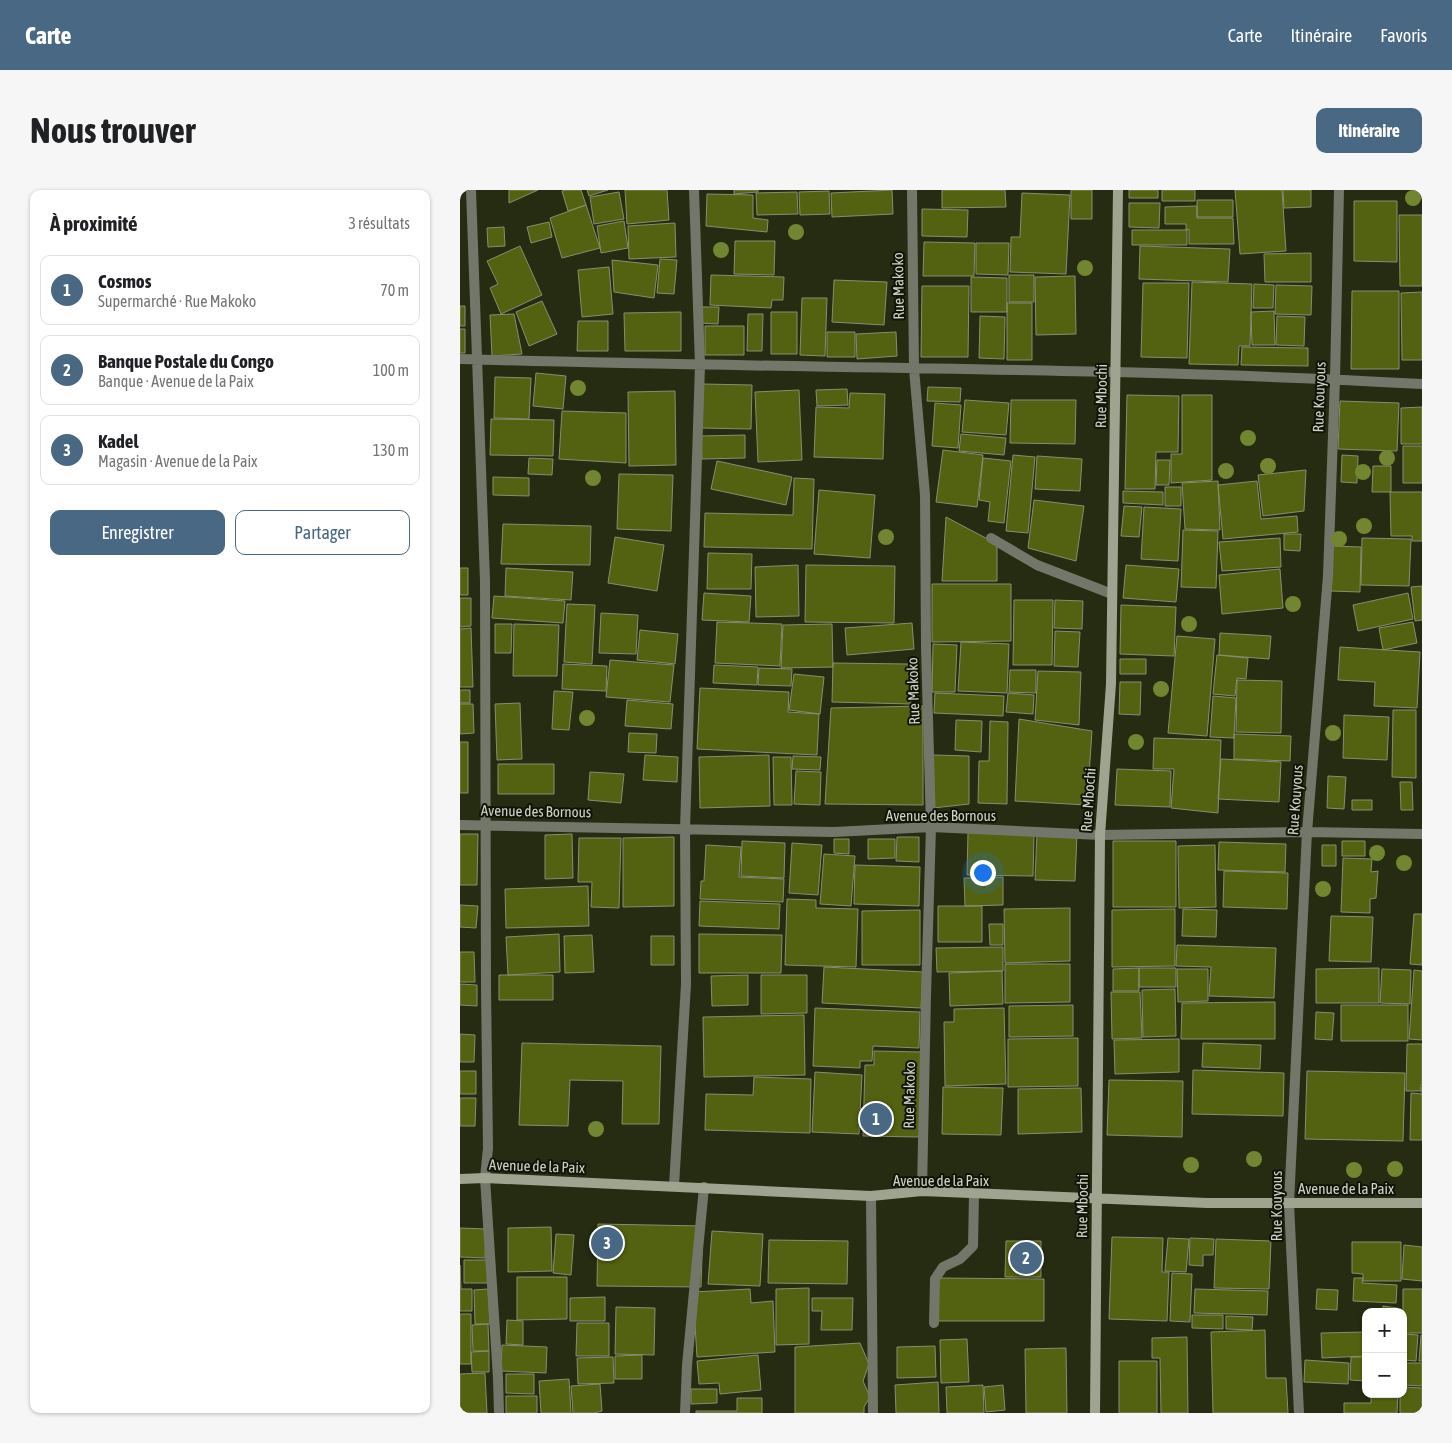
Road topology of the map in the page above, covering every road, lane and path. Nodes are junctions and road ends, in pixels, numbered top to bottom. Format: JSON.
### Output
{"nodes":[{"id":1,"x":471,"y":190,"type":"edge"},
{"id":2,"x":694,"y":190,"type":"edge"},
{"id":3,"x":912,"y":190,"type":"edge"},
{"id":4,"x":1118,"y":190,"type":"edge"},
{"id":5,"x":1339,"y":190,"type":"edge"},
{"id":6,"x":460,"y":359,"type":"edge"},
{"id":7,"x":477,"y":359,"type":"junction"},
{"id":8,"x":700,"y":365,"type":"junction"},
{"id":9,"x":914,"y":369,"type":"junction"},
{"id":10,"x":1116,"y":372,"type":"junction"},
{"id":11,"x":1335,"y":379,"type":"junction"},
{"id":12,"x":1422,"y":384,"type":"edge"},
{"id":13,"x":991,"y":538,"type":"dead end"},
{"id":14,"x":1112,"y":594,"type":"junction"},
{"id":15,"x":460,"y":825,"type":"edge"},
{"id":16,"x":487,"y":825,"type":"junction"},
{"id":17,"x":932,"y":828,"type":"junction"},
{"id":18,"x":685,"y":829,"type":"junction"},
{"id":19,"x":1307,"y":832,"type":"junction"},
{"id":20,"x":1422,"y":834,"type":"edge"},
{"id":21,"x":1100,"y":835,"type":"junction"},
{"id":22,"x":460,"y":1178,"type":"edge"},
{"id":23,"x":485,"y":1178,"type":"junction"},
{"id":24,"x":674,"y":1186,"type":"junction"},
{"id":25,"x":704,"y":1187,"type":"junction"},
{"id":26,"x":922,"y":1192,"type":"junction"},
{"id":27,"x":974,"y":1194,"type":"junction"},
{"id":28,"x":871,"y":1196,"type":"junction"},
{"id":29,"x":1097,"y":1199,"type":"junction"},
{"id":30,"x":1289,"y":1203,"type":"junction"},
{"id":31,"x":1422,"y":1203,"type":"edge"},
{"id":32,"x":934,"y":1323,"type":"dead end"},
{"id":33,"x":499,"y":1413,"type":"edge"},
{"id":34,"x":686,"y":1413,"type":"edge"},
{"id":35,"x":873,"y":1413,"type":"edge"},
{"id":36,"x":1095,"y":1413,"type":"edge"},
{"id":37,"x":1299,"y":1413,"type":"edge"}],
"edges":[{"from":1,"to":7,"type":"street"},
{"from":2,"to":8,"type":"street"},
{"from":3,"to":9,"type":"street","name":"Rue Makoko"},
{"from":4,"to":10,"type":"main road","name":"Rue Mbochi"},
{"from":5,"to":11,"type":"street","name":"Rue Kouyous"},
{"from":6,"to":7,"type":"street"},
{"from":7,"to":8,"type":"street"},
{"from":7,"to":16,"type":"street"},
{"from":8,"to":9,"type":"street"},
{"from":8,"to":18,"type":"street"},
{"from":9,"to":10,"type":"street"},
{"from":9,"to":17,"type":"street","name":"Rue Makoko"},
{"from":10,"to":11,"type":"street"},
{"from":10,"to":14,"type":"main road","name":"Rue Mbochi"},
{"from":11,"to":12,"type":"street"},
{"from":11,"to":19,"type":"street","name":"Rue Kouyous"},
{"from":13,"to":14,"type":"street"},
{"from":14,"to":21,"type":"main road","name":"Rue Mbochi"},
{"from":15,"to":16,"type":"street","name":"Avenue des Bornous"},
{"from":16,"to":18,"type":"street","name":"Avenue des Bornous"},
{"from":16,"to":23,"type":"street"},
{"from":17,"to":18,"type":"street","name":"Avenue des Bornous"},
{"from":17,"to":21,"type":"street","name":"Avenue des Bornous"},
{"from":17,"to":26,"type":"street","name":"Rue Makoko"},
{"from":18,"to":24,"type":"street"},
{"from":19,"to":20,"type":"street","name":"Avenue des Bornous"},
{"from":19,"to":21,"type":"street","name":"Avenue des Bornous"},
{"from":19,"to":30,"type":"street","name":"Rue Kouyous"},
{"from":21,"to":29,"type":"main road","name":"Rue Mbochi"},
{"from":22,"to":23,"type":"main road","name":"Avenue de la Paix"},
{"from":23,"to":24,"type":"main road","name":"Avenue de la Paix"},
{"from":23,"to":33,"type":"street"},
{"from":24,"to":25,"type":"main road","name":"Avenue de la Paix"},
{"from":25,"to":28,"type":"main road","name":"Avenue de la Paix"},
{"from":25,"to":34,"type":"street"},
{"from":26,"to":27,"type":"main road","name":"Avenue de la Paix"},
{"from":26,"to":28,"type":"main road","name":"Avenue de la Paix"},
{"from":27,"to":29,"type":"main road","name":"Avenue de la Paix"},
{"from":27,"to":32,"type":"street"},
{"from":28,"to":35,"type":"street"},
{"from":29,"to":30,"type":"main road","name":"Avenue de la Paix"},
{"from":29,"to":36,"type":"main road","name":"Rue Mbochi"},
{"from":30,"to":31,"type":"main road","name":"Avenue de la Paix"},
{"from":30,"to":37,"type":"street","name":"Rue Kouyous"}]}
